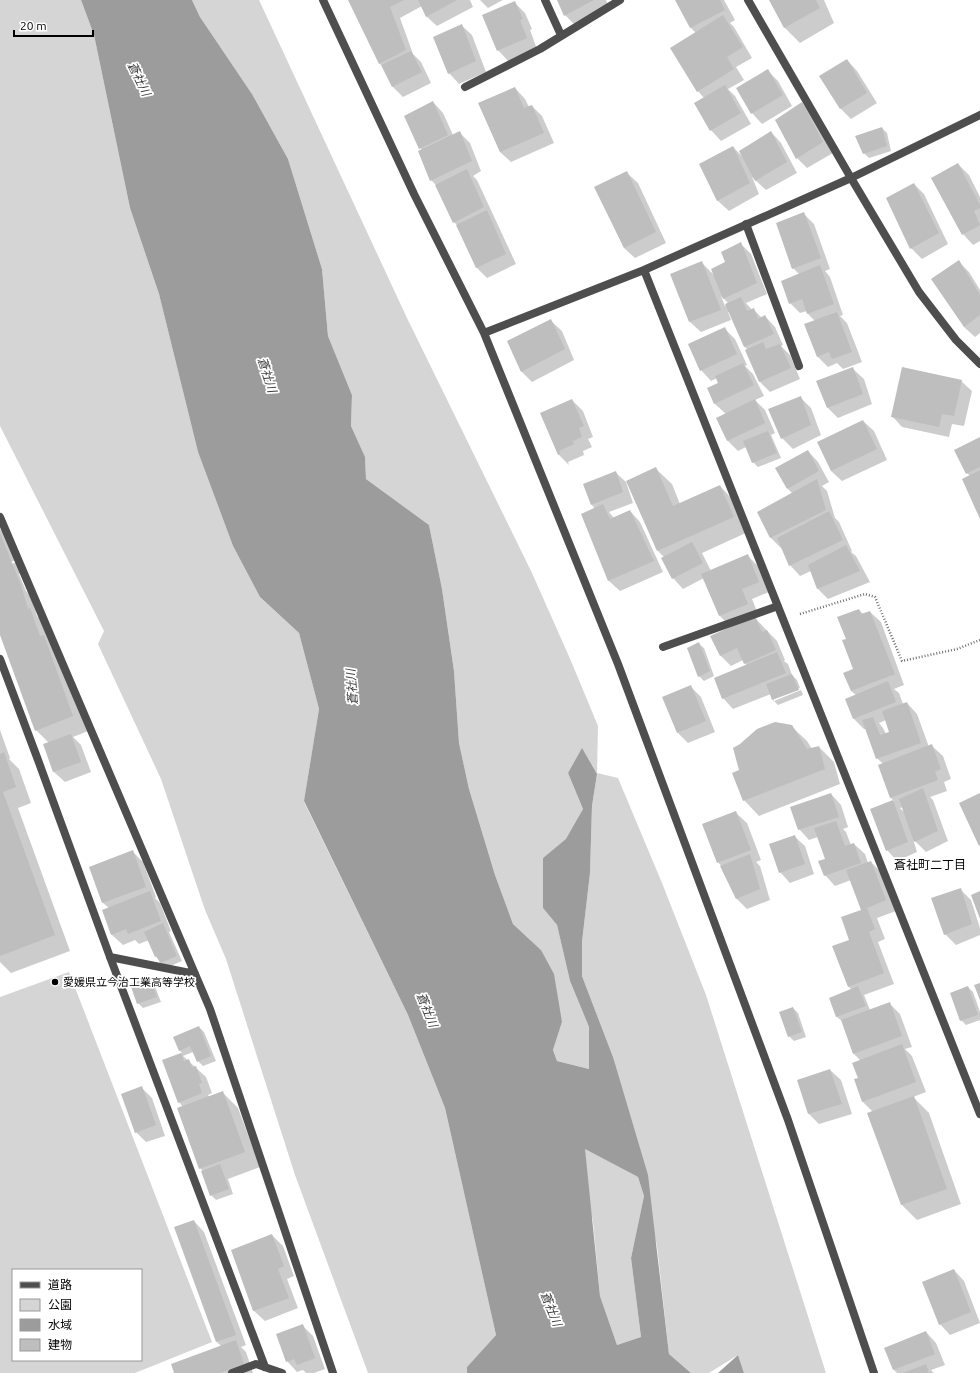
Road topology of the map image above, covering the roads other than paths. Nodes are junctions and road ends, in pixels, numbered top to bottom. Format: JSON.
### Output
{"nodes":[{"id":1,"x":323,"y":0,"type":"edge"},
{"id":2,"x":545,"y":0,"type":"edge"},
{"id":3,"x":620,"y":0,"type":"edge"},
{"id":4,"x":748,"y":0,"type":"edge"},
{"id":5,"x":562,"y":35,"type":"junction"},
{"id":6,"x":464,"y":87,"type":"dead end"},
{"id":7,"x":980,"y":115,"type":"edge"},
{"id":8,"x":851,"y":178,"type":"junction"},
{"id":9,"x":746,"y":224,"type":"junction"},
{"id":10,"x":644,"y":270,"type":"junction"},
{"id":11,"x":484,"y":333,"type":"junction"},
{"id":12,"x":980,"y":364,"type":"edge"},
{"id":13,"x":799,"y":366,"type":"dead end"},
{"id":14,"x":0,"y":517,"type":"edge"},
{"id":15,"x":778,"y":606,"type":"junction"},
{"id":16,"x":663,"y":646,"type":"dead end"},
{"id":17,"x":0,"y":659,"type":"edge"},
{"id":18,"x":110,"y":957,"type":"junction"},
{"id":19,"x":195,"y":974,"type":"junction"},
{"id":20,"x":980,"y":1114,"type":"edge"},
{"id":21,"x":265,"y":1367,"type":"junction"},
{"id":22,"x":232,"y":1373,"type":"edge"},
{"id":23,"x":282,"y":1373,"type":"edge"},
{"id":24,"x":332,"y":1373,"type":"edge"},
{"id":25,"x":874,"y":1373,"type":"edge"}],
"edges":[{"from":1,"to":11,"type":"street"},
{"from":2,"to":5,"type":"street"},
{"from":3,"to":5,"type":"street"},
{"from":4,"to":8,"type":"street"},
{"from":5,"to":6,"type":"street"},
{"from":7,"to":8,"type":"street"},
{"from":8,"to":9,"type":"street"},
{"from":8,"to":12,"type":"street"},
{"from":9,"to":10,"type":"street"},
{"from":9,"to":13,"type":"street"},
{"from":10,"to":11,"type":"street"},
{"from":10,"to":15,"type":"street"},
{"from":11,"to":25,"type":"street"},
{"from":14,"to":19,"type":"street"},
{"from":15,"to":16,"type":"street"},
{"from":15,"to":20,"type":"street"},
{"from":17,"to":18,"type":"street"},
{"from":18,"to":19,"type":"street"},
{"from":18,"to":21,"type":"street"},
{"from":19,"to":24,"type":"street"},
{"from":21,"to":22,"type":"street"},
{"from":21,"to":23,"type":"street"}]}
